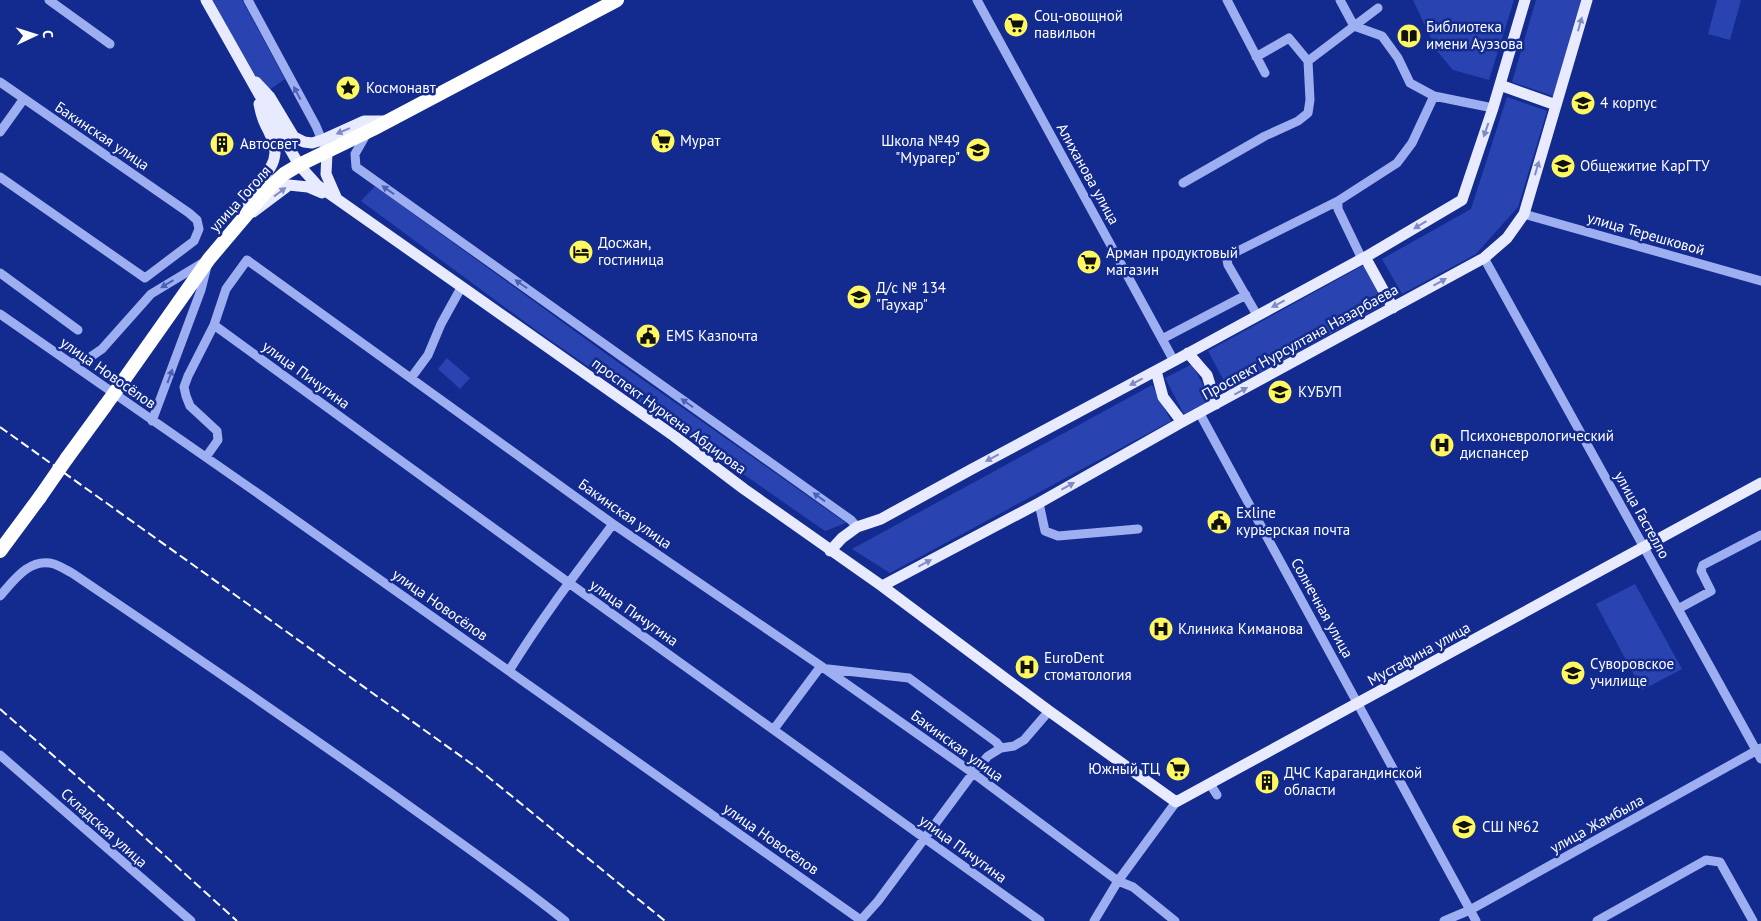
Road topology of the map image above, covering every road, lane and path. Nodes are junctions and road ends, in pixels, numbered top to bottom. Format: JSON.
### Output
{"nodes":[{"id":1,"x":49,"y":0,"type":"edge"},
{"id":2,"x":206,"y":0,"type":"edge"},
{"id":3,"x":248,"y":0,"type":"edge"},
{"id":4,"x":617,"y":0,"type":"edge"},
{"id":5,"x":977,"y":0,"type":"edge"},
{"id":6,"x":1227,"y":0,"type":"edge"},
{"id":7,"x":1340,"y":0,"type":"edge"},
{"id":8,"x":1525,"y":0,"type":"edge"},
{"id":9,"x":1587,"y":0,"type":"edge"},
{"id":10,"x":1378,"y":8,"type":"dead end"},
{"id":11,"x":1354,"y":26,"type":"junction"},
{"id":12,"x":110,"y":44,"type":"dead end"},
{"id":13,"x":1256,"y":57,"type":"junction"},
{"id":14,"x":1308,"y":61,"type":"junction"},
{"id":15,"x":246,"y":72,"type":"junction"},
{"id":16,"x":1265,"y":73,"type":"dead end"},
{"id":17,"x":0,"y":82,"type":"edge"},
{"id":18,"x":1500,"y":85,"type":"junction"},
{"id":19,"x":256,"y":90,"type":"junction"},
{"id":20,"x":1434,"y":96,"type":"junction"},
{"id":21,"x":23,"y":100,"type":"junction"},
{"id":22,"x":1556,"y":105,"type":"junction"},
{"id":23,"x":1493,"y":108,"type":"junction"},
{"id":24,"x":390,"y":120,"type":"junction"},
{"id":25,"x":0,"y":132,"type":"edge"},
{"id":26,"x":368,"y":132,"type":"junction"},
{"id":27,"x":324,"y":146,"type":"junction"},
{"id":28,"x":299,"y":165,"type":"junction"},
{"id":29,"x":0,"y":177,"type":"edge"},
{"id":30,"x":1183,"y":183,"type":"dead end"},
{"id":31,"x":334,"y":197,"type":"junction"},
{"id":32,"x":1338,"y":201,"type":"junction"},
{"id":33,"x":1524,"y":214,"type":"junction"},
{"id":34,"x":244,"y":217,"type":"junction"},
{"id":35,"x":1363,"y":258,"type":"junction"},
{"id":36,"x":1484,"y":258,"type":"junction"},
{"id":37,"x":209,"y":259,"type":"junction"},
{"id":38,"x":0,"y":273,"type":"edge"},
{"id":39,"x":1761,"y":282,"type":"edge"},
{"id":40,"x":462,"y":286,"type":"junction"},
{"id":41,"x":1246,"y":295,"type":"junction"},
{"id":42,"x":1393,"y":308,"type":"junction"},
{"id":43,"x":0,"y":314,"type":"edge"},
{"id":44,"x":1257,"y":315,"type":"junction"},
{"id":45,"x":214,"y":325,"type":"junction"},
{"id":46,"x":78,"y":330,"type":"dead end"},
{"id":47,"x":1162,"y":339,"type":"junction"},
{"id":48,"x":1188,"y":353,"type":"junction"},
{"id":49,"x":1174,"y":362,"type":"junction"},
{"id":50,"x":72,"y":363,"type":"junction"},
{"id":51,"x":1156,"y":371,"type":"junction"},
{"id":52,"x":411,"y":378,"type":"junction"},
{"id":53,"x":1216,"y":404,"type":"junction"},
{"id":54,"x":1200,"y":414,"type":"junction"},
{"id":55,"x":152,"y":421,"type":"junction"},
{"id":56,"x":1182,"y":422,"type":"junction"},
{"id":57,"x":206,"y":458,"type":"junction"},
{"id":58,"x":1761,"y":483,"type":"edge"},
{"id":59,"x":1039,"y":503,"type":"junction"},
{"id":60,"x":613,"y":524,"type":"junction"},
{"id":61,"x":857,"y":527,"type":"junction"},
{"id":62,"x":1138,"y":529,"type":"dead end"},
{"id":63,"x":1761,"y":534,"type":"edge"},
{"id":64,"x":1644,"y":546,"type":"junction"},
{"id":65,"x":830,"y":550,"type":"junction"},
{"id":66,"x":0,"y":551,"type":"edge"},
{"id":67,"x":568,"y":583,"type":"junction"},
{"id":68,"x":882,"y":586,"type":"junction"},
{"id":69,"x":0,"y":596,"type":"edge"},
{"id":70,"x":1678,"y":609,"type":"junction"},
{"id":71,"x":823,"y":668,"type":"junction"},
{"id":72,"x":509,"y":671,"type":"junction"},
{"id":73,"x":1358,"y":704,"type":"junction"},
{"id":74,"x":1049,"y":711,"type":"junction"},
{"id":75,"x":774,"y":730,"type":"junction"},
{"id":76,"x":1001,"y":748,"type":"junction"},
{"id":77,"x":1759,"y":753,"type":"edge"},
{"id":78,"x":0,"y":755,"type":"edge"},
{"id":79,"x":972,"y":773,"type":"junction"},
{"id":80,"x":1210,"y":784,"type":"junction"},
{"id":81,"x":1217,"y":795,"type":"dead end"},
{"id":82,"x":1176,"y":802,"type":"junction"},
{"id":83,"x":925,"y":838,"type":"junction"},
{"id":84,"x":1118,"y":881,"type":"junction"},
{"id":85,"x":1470,"y":910,"type":"junction"},
{"id":86,"x":191,"y":921,"type":"edge"},
{"id":87,"x":565,"y":921,"type":"edge"},
{"id":88,"x":862,"y":921,"type":"edge"},
{"id":89,"x":1040,"y":921,"type":"edge"},
{"id":90,"x":1094,"y":921,"type":"edge"},
{"id":91,"x":1174,"y":921,"type":"edge"},
{"id":92,"x":1444,"y":921,"type":"edge"},
{"id":93,"x":1476,"y":921,"type":"edge"},
{"id":94,"x":1597,"y":921,"type":"edge"},
{"id":95,"x":1754,"y":921,"type":"edge"}],
"edges":[{"from":1,"to":12,"type":"street"},
{"from":2,"to":15,"type":"main road","name":"проспект Нуркена Абдирова"},
{"from":27,"to":3,"type":"street","one_way":true},
{"from":4,"to":24,"type":"highway","name":"улица Гоголя"},
{"from":5,"to":47,"type":"street","name":"Алиханова улица"},
{"from":6,"to":13,"type":"street"},
{"from":7,"to":11,"type":"street"},
{"from":8,"to":18,"type":"main road"},
{"from":22,"to":9,"type":"main road","name":"Проспект Нурсултана Назарбаева","one_way":true},
{"from":10,"to":11,"type":"street"},
{"from":11,"to":14,"type":"street"},
{"from":11,"to":20,"type":"street"},
{"from":13,"to":14,"type":"street"},
{"from":13,"to":16,"type":"street"},
{"from":14,"to":30,"type":"street"},
{"from":15,"to":19,"type":"main road","name":"проспект Нуркена Абдирова"},
{"from":15,"to":27,"type":"main road"},
{"from":17,"to":21,"type":"street","name":"Бакинская улица"},
{"from":18,"to":22,"type":"main road"},
{"from":18,"to":23,"type":"main road"},
{"from":19,"to":28,"type":"main road","name":"проспект Нуркена Абдирова"},
{"from":19,"to":34,"type":"main road"},
{"from":20,"to":23,"type":"street"},
{"from":20,"to":32,"type":"street"},
{"from":21,"to":25,"type":"street"},
{"from":21,"to":29,"type":"street","name":"Бакинская улица"},
{"from":33,"to":22,"type":"main road","name":"Проспект Нурсултана Назарбаева","one_way":true},
{"from":23,"to":35,"type":"main road","one_way":true},
{"from":24,"to":26,"type":"highway","name":"улица Гоголя"},
{"from":24,"to":27,"type":"main road","one_way":true},
{"from":26,"to":27,"type":"highway","name":"улица Гоголя"},
{"from":61,"to":26,"type":"street","name":"проспект Нуркена Абдирова","one_way":true},
{"from":27,"to":28,"type":"highway","name":"улица Гоголя"},
{"from":27,"to":31,"type":"main road"},
{"from":28,"to":31,"type":"main road","name":"проспект Нуркена Абдирова"},
{"from":28,"to":34,"type":"highway","name":"улица Гоголя"},
{"from":34,"to":31,"type":"main road","one_way":true},
{"from":31,"to":40,"type":"main road","name":"проспект Нуркена Абдирова"},
{"from":32,"to":35,"type":"street"},
{"from":32,"to":41,"type":"street"},
{"from":33,"to":36,"type":"main road","name":"Проспект Нурсултана Назарбаева"},
{"from":33,"to":39,"type":"street","name":"улица Терешковой"},
{"from":34,"to":37,"type":"highway","name":"улица Гоголя"},
{"from":35,"to":42,"type":"main road"},
{"from":35,"to":44,"type":"main road","one_way":true},
{"from":42,"to":36,"type":"main road","name":"Проспект Нурсултана Назарбаева","one_way":true},
{"from":36,"to":64,"type":"street","name":"улица Гастелло"},
{"from":37,"to":50,"type":"street","one_way":true},
{"from":55,"to":37,"type":"street","one_way":true},
{"from":37,"to":66,"type":"highway","name":"улица Гоголя","bridge":true},
{"from":38,"to":46,"type":"street"},
{"from":40,"to":52,"type":"street"},
{"from":40,"to":65,"type":"main road","name":"проспект Нуркена Абдирова"},
{"from":41,"to":44,"type":"street"},
{"from":41,"to":47,"type":"street"},
{"from":53,"to":42,"type":"main road","name":"Проспект Нурсултана Назарбаева","one_way":true},
{"from":43,"to":50,"type":"street","name":"улица Новосёлов"},
{"from":44,"to":48,"type":"main road"},
{"from":45,"to":52,"type":"street","name":"Бакинская улица"},
{"from":45,"to":57,"type":"street","name":"Бакинская улица"},
{"from":45,"to":67,"type":"street","name":"улица Пичугина"},
{"from":47,"to":49,"type":"street","name":"Алиханова улица"},
{"from":48,"to":49,"type":"main road"},
{"from":48,"to":53,"type":"main road"},
{"from":49,"to":51,"type":"main road"},
{"from":50,"to":55,"type":"street","name":"улица Новосёлов"},
{"from":51,"to":56,"type":"main road"},
{"from":51,"to":61,"type":"main road","one_way":true},
{"from":52,"to":60,"type":"street","name":"Бакинская улица"},
{"from":53,"to":54,"type":"main road","name":"Проспект Нурсултана Назарбаева"},
{"from":54,"to":56,"type":"main road","name":"Проспект Нурсултана Назарбаева"},
{"from":54,"to":73,"type":"street","name":"Солнечная улица"},
{"from":55,"to":57,"type":"street","name":"улица Новосёлов"},
{"from":59,"to":56,"type":"main road","name":"Проспект Нурсултана Назарбаева","one_way":true},
{"from":57,"to":72,"type":"street","name":"улица Новосёлов"},
{"from":58,"to":64,"type":"main road","name":"Мустафина улица"},
{"from":59,"to":62,"type":"street"},
{"from":68,"to":59,"type":"main road","name":"Проспект Нурсултана Назарбаева","one_way":true},
{"from":60,"to":67,"type":"street"},
{"from":60,"to":71,"type":"street","name":"Бакинская улица"},
{"from":61,"to":65,"type":"main road"},
{"from":63,"to":70,"type":"street"},
{"from":64,"to":70,"type":"street","name":"улица Гастелло"},
{"from":64,"to":73,"type":"main road","name":"Мустафина улица"},
{"from":65,"to":68,"type":"main road","name":"проспект Нуркена Абдирова"},
{"from":67,"to":72,"type":"street"},
{"from":67,"to":75,"type":"street","name":"улица Пичугина"},
{"from":68,"to":74,"type":"main road","name":"проспект Нуркена Абдирова"},
{"from":69,"to":87,"type":"street"},
{"from":70,"to":77,"type":"street","name":"улица Гастелло"},
{"from":71,"to":75,"type":"street"},
{"from":71,"to":76,"type":"street"},
{"from":71,"to":79,"type":"street","name":"Бакинская улица"},
{"from":72,"to":88,"type":"street","name":"улица Новосёлов"},
{"from":73,"to":80,"type":"main road","name":"Мустафина улица"},
{"from":73,"to":85,"type":"street","name":"Солнечная улица"},
{"from":74,"to":76,"type":"street"},
{"from":74,"to":82,"type":"main road","name":"проспект Нуркена Абдирова"},
{"from":75,"to":83,"type":"street","name":"улица Пичугина"},
{"from":76,"to":79,"type":"street"},
{"from":77,"to":85,"type":"street","name":"улица Жамбыла"},
{"from":78,"to":86,"type":"street","name":"Складская улица"},
{"from":79,"to":83,"type":"street"},
{"from":79,"to":84,"type":"street","name":"Бакинская улица"},
{"from":80,"to":81,"type":"street"},
{"from":80,"to":82,"type":"main road","name":"Мустафина улица"},
{"from":82,"to":84,"type":"street","name":"Мустафина улица"},
{"from":83,"to":88,"type":"street"},
{"from":83,"to":89,"type":"street","name":"улица Пичугина"},
{"from":84,"to":90,"type":"street","name":"Мустафина улица"},
{"from":84,"to":91,"type":"street","name":"Бакинская улица"},
{"from":85,"to":92,"type":"street","name":"улица Жамбыла"},
{"from":85,"to":93,"type":"street","name":"Солнечная улица"},
{"from":94,"to":95,"type":"street"}]}
